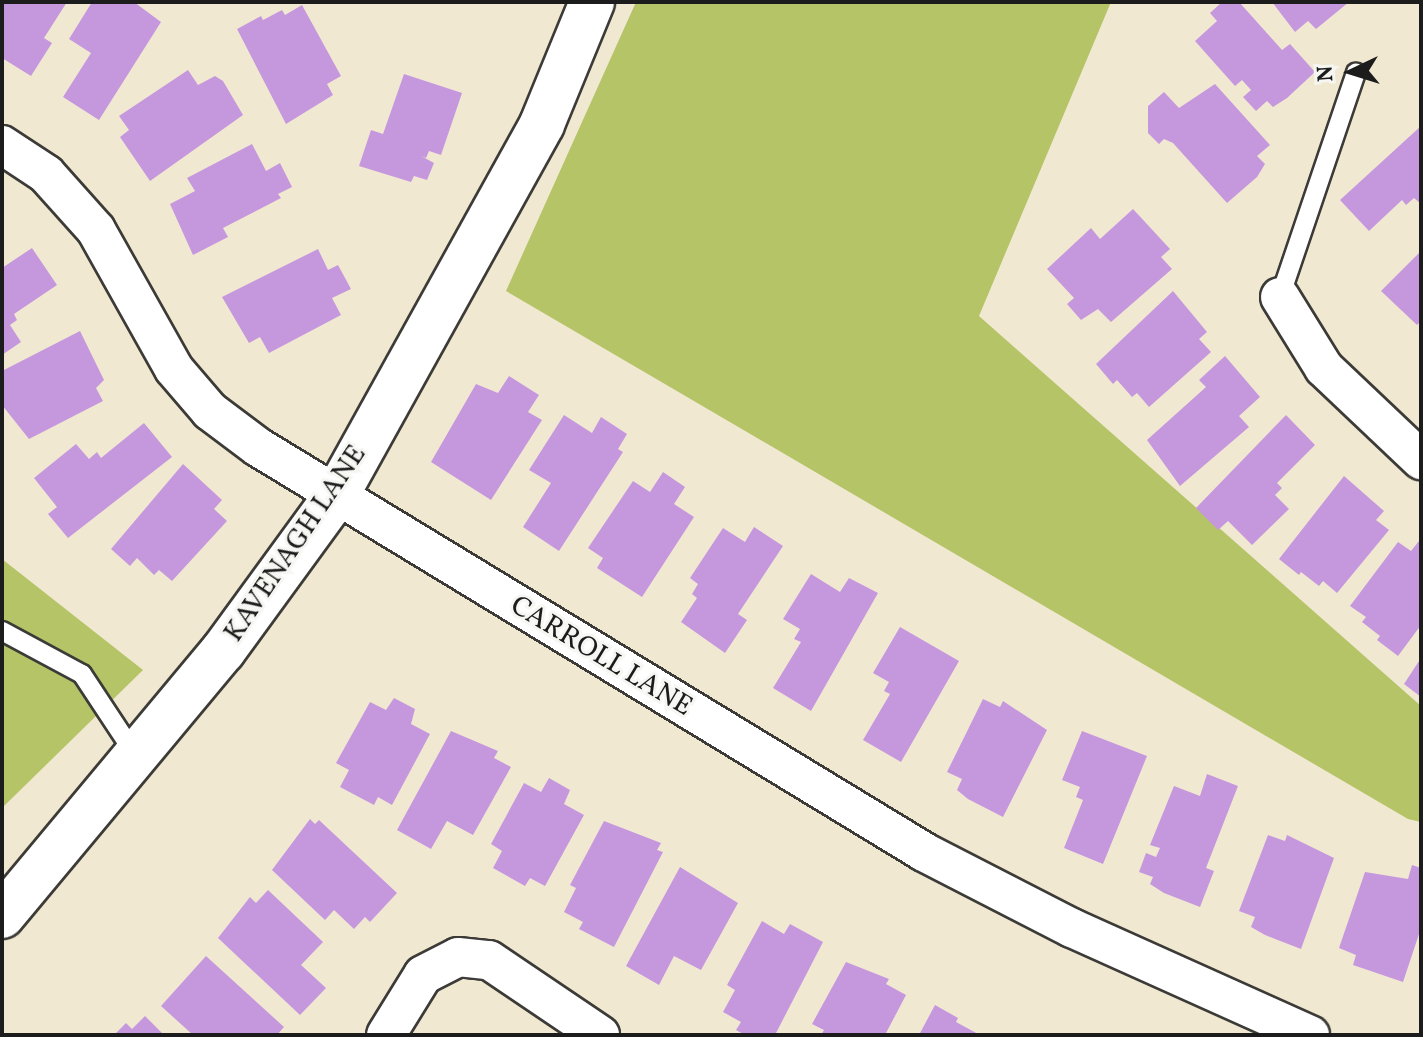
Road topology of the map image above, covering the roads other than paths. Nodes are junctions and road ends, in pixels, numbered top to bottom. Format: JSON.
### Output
{"nodes":[{"id":1,"x":592,"y":2,"type":"edge"},
{"id":2,"x":1356,"y":73,"type":"dead end"},
{"id":3,"x":2,"y":145,"type":"edge"},
{"id":4,"x":1280,"y":297,"type":"joint"},
{"id":5,"x":1421,"y":460,"type":"edge"},
{"id":6,"x":336,"y":496,"type":"junction"},
{"id":7,"x":2,"y":631,"type":"edge"},
{"id":8,"x":136,"y":756,"type":"junction"},
{"id":9,"x":2,"y":916,"type":"edge"},
{"id":10,"x":386,"y":1035,"type":"edge"},
{"id":11,"x":600,"y":1035,"type":"edge"},
{"id":12,"x":1310,"y":1035,"type":"edge"}],
"edges":[{"from":1,"to":6,"type":"main road","name":"KAVENAGH LANE"},
{"from":2,"to":4,"type":"lane"},
{"from":3,"to":6,"type":"street","name":"CARROLL LANE"},
{"from":4,"to":5,"type":"street"},
{"from":6,"to":8,"type":"main road","name":"KAVENAGH LANE"},
{"from":6,"to":12,"type":"street","name":"CARROLL LANE"},
{"from":7,"to":8,"type":"lane"},
{"from":8,"to":9,"type":"main road","name":"KAVENAGH LANE"},
{"from":10,"to":11,"type":"street"}]}
